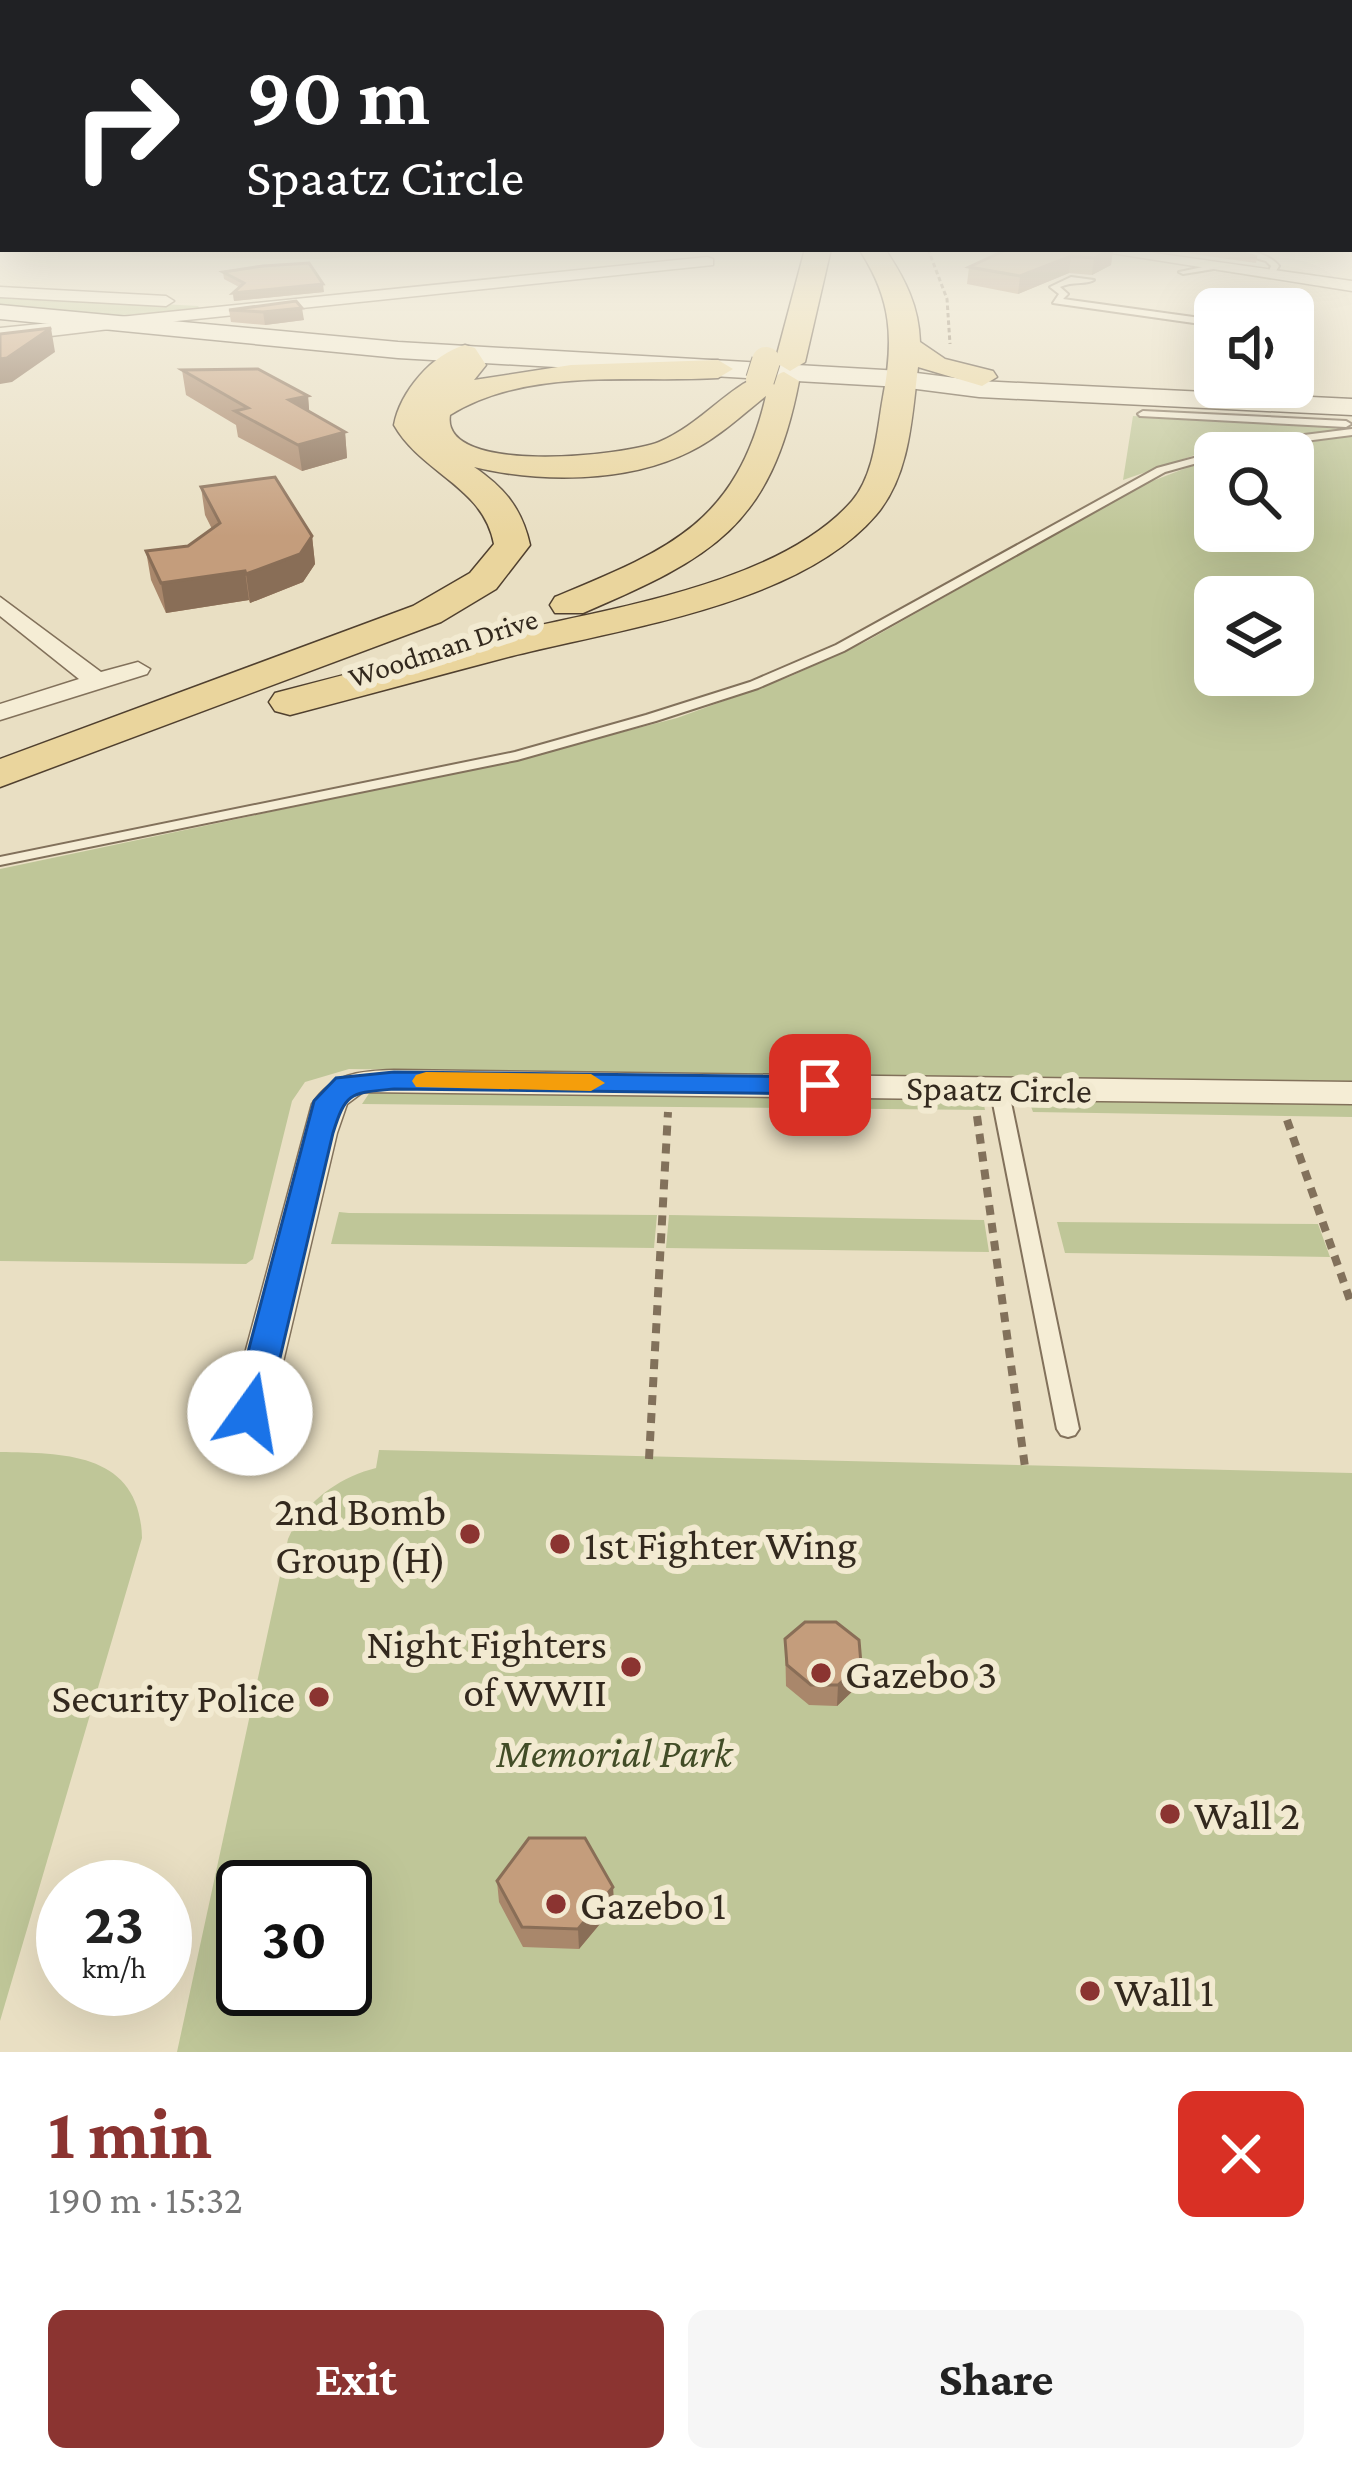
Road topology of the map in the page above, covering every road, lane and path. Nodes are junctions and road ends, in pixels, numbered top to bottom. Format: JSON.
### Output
{"nodes":[{"id":1,"x":348,"y":344,"type":"edge"},
{"id":2,"x":778,"y":344,"type":"edge"},
{"id":3,"x":783,"y":344,"type":"edge"},
{"id":4,"x":905,"y":344,"type":"edge"},
{"id":5,"x":951,"y":344,"type":"edge"},
{"id":6,"x":465,"y":354,"type":"junction"},
{"id":7,"x":959,"y":355,"type":"dead end"},
{"id":8,"x":904,"y":363,"type":"junction"},
{"id":9,"x":718,"y":369,"type":"junction"},
{"id":10,"x":772,"y":374,"type":"junction"},
{"id":11,"x":982,"y":377,"type":"joint"},
{"id":12,"x":1352,"y":394,"type":"edge"},
{"id":13,"x":1352,"y":407,"type":"edge"},
{"id":14,"x":437,"y":411,"type":"junction"},
{"id":15,"x":1143,"y":414,"type":"dead end"},
{"id":16,"x":1352,"y":428,"type":"edge"},
{"id":17,"x":0,"y":604,"type":"edge"},
{"id":18,"x":138,"y":669,"type":"dead end"},
{"id":19,"x":96,"y":681,"type":"junction"},
{"id":20,"x":0,"y":712,"type":"edge"},
{"id":21,"x":224,"y":720,"type":"junction"},
{"id":22,"x":0,"y":775,"type":"edge"},
{"id":23,"x":0,"y":794,"type":"edge"},
{"id":24,"x":0,"y":861,"type":"edge"},
{"id":25,"x":1352,"y":1093,"type":"edge"},
{"id":26,"x":987,"y":1100,"type":"junction"},
{"id":27,"x":668,"y":1108,"type":"dead end"},
{"id":28,"x":1286,"y":1117,"type":"dead end"},
{"id":29,"x":1352,"y":1306,"type":"edge"},
{"id":30,"x":250,"y":1413,"type":"dead end"},
{"id":31,"x":1068,"y":1429,"type":"dead end"},
{"id":32,"x":650,"y":1459,"type":"dead end"},
{"id":33,"x":1025,"y":1467,"type":"dead end"}],
"edges":[{"from":1,"to":6,"type":"main road"},
{"from":2,"to":10,"type":"main road"},
{"from":3,"to":10,"type":"main road"},
{"from":4,"to":8,"type":"main road"},
{"from":5,"to":7,"type":"path"},
{"from":6,"to":9,"type":"main road"},
{"from":6,"to":14,"type":"main road"},
{"from":6,"to":22,"type":"main road"},
{"from":8,"to":9,"type":"main road"},
{"from":8,"to":11,"type":"main road"},
{"from":8,"to":13,"type":"main road"},
{"from":8,"to":21,"type":"main road"},
{"from":9,"to":14,"type":"main road"},
{"from":10,"to":14,"type":"main road"},
{"from":10,"to":21,"type":"main road","name":"Woodman Drive"},
{"from":10,"to":22,"type":"main road","name":"Woodman Drive"},
{"from":11,"to":12,"type":"main road"},
{"from":15,"to":16,"type":"lane"},
{"from":16,"to":24,"type":"lane"},
{"from":17,"to":19,"type":"street"},
{"from":18,"to":19,"type":"street"},
{"from":19,"to":20,"type":"street"},
{"from":21,"to":23,"type":"main road","name":"Woodman Drive"},
{"from":25,"to":26,"type":"street","name":"Spaatz Circle"},
{"from":26,"to":30,"type":"street","name":"Spaatz Circle"},
{"from":26,"to":31,"type":"lane"},
{"from":26,"to":33,"type":"path"},
{"from":27,"to":32,"type":"path"},
{"from":28,"to":29,"type":"path"}]}
